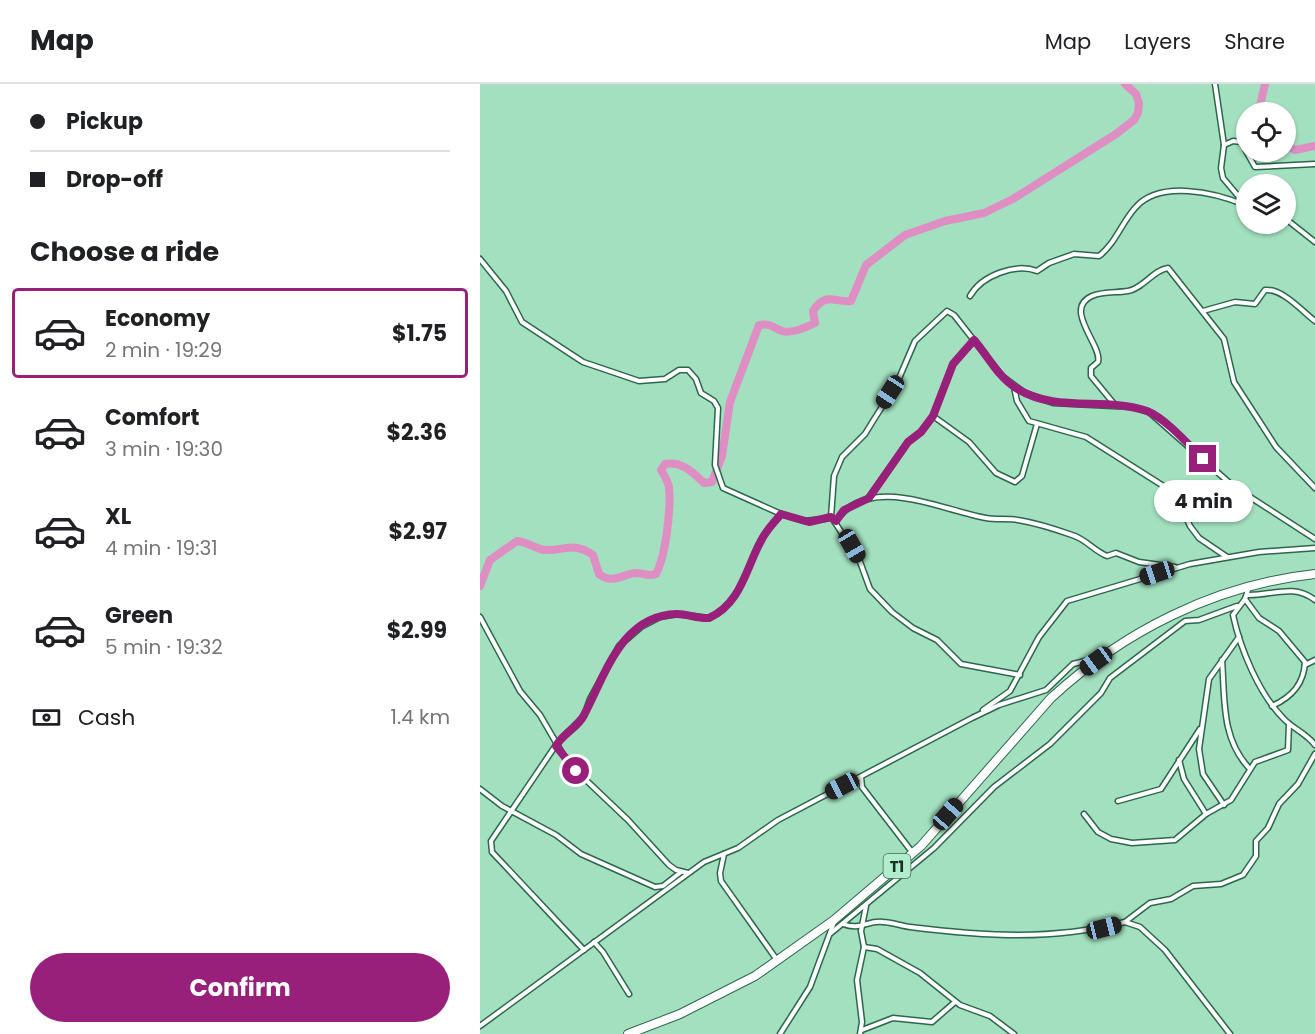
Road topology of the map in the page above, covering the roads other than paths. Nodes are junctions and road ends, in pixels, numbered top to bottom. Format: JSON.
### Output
{"nodes":[{"id":1,"x":1215,"y":84,"type":"edge"},
{"id":2,"x":1224,"y":145,"type":"junction"},
{"id":3,"x":1315,"y":164,"type":"edge"},
{"id":4,"x":1236,"y":193,"type":"edge"},
{"id":5,"x":1236,"y":200,"type":"edge"},
{"id":6,"x":1296,"y":227,"type":"edge"},
{"id":7,"x":1315,"y":242,"type":"edge"},
{"id":8,"x":480,"y":259,"type":"edge"},
{"id":9,"x":970,"y":296,"type":"dead end"},
{"id":10,"x":1203,"y":311,"type":"junction"},
{"id":11,"x":1315,"y":321,"type":"edge"},
{"id":12,"x":974,"y":340,"type":"junction"},
{"id":13,"x":1014,"y":387,"type":"junction"},
{"id":14,"x":1115,"y":406,"type":"junction"},
{"id":15,"x":933,"y":416,"type":"junction"},
{"id":16,"x":1037,"y":424,"type":"junction"},
{"id":17,"x":1315,"y":488,"type":"edge"},
{"id":18,"x":869,"y":498,"type":"junction"},
{"id":19,"x":781,"y":514,"type":"junction"},
{"id":20,"x":831,"y":517,"type":"junction"},
{"id":21,"x":836,"y":521,"type":"junction"},
{"id":22,"x":1315,"y":538,"type":"edge"},
{"id":23,"x":1315,"y":548,"type":"edge"},
{"id":24,"x":1228,"y":557,"type":"junction"},
{"id":25,"x":1177,"y":568,"type":"junction"},
{"id":26,"x":1315,"y":574,"type":"edge"},
{"id":27,"x":1247,"y":594,"type":"junction"},
{"id":28,"x":1315,"y":600,"type":"edge"},
{"id":29,"x":1238,"y":606,"type":"junction"},
{"id":30,"x":480,"y":617,"type":"edge"},
{"id":31,"x":1239,"y":637,"type":"junction"},
{"id":32,"x":1100,"y":658,"type":"junction"},
{"id":33,"x":1222,"y":659,"type":"junction"},
{"id":34,"x":1315,"y":660,"type":"edge"},
{"id":35,"x":1305,"y":665,"type":"junction"},
{"id":36,"x":1020,"y":675,"type":"junction"},
{"id":37,"x":1272,"y":706,"type":"junction"},
{"id":38,"x":975,"y":717,"type":"junction"},
{"id":39,"x":1289,"y":724,"type":"junction"},
{"id":40,"x":1201,"y":727,"type":"junction"},
{"id":41,"x":1315,"y":744,"type":"edge"},
{"id":42,"x":556,"y":746,"type":"junction"},
{"id":43,"x":1315,"y":754,"type":"edge"},
{"id":44,"x":1179,"y":760,"type":"junction"},
{"id":45,"x":1249,"y":768,"type":"junction"},
{"id":46,"x":861,"y":777,"type":"junction"},
{"id":47,"x":480,"y":789,"type":"edge"},
{"id":48,"x":1118,"y":801,"type":"dead end"},
{"id":49,"x":1224,"y":805,"type":"junction"},
{"id":50,"x":512,"y":810,"type":"junction"},
{"id":51,"x":1084,"y":814,"type":"dead end"},
{"id":52,"x":1206,"y":814,"type":"junction"},
{"id":53,"x":912,"y":852,"type":"junction"},
{"id":54,"x":724,"y":854,"type":"junction"},
{"id":55,"x":682,"y":872,"type":"junction"},
{"id":56,"x":688,"y":873,"type":"junction"},
{"id":57,"x":867,"y":904,"type":"junction"},
{"id":58,"x":834,"y":920,"type":"junction"},
{"id":59,"x":1125,"y":922,"type":"junction"},
{"id":60,"x":843,"y":924,"type":"junction"},
{"id":61,"x":863,"y":927,"type":"junction"},
{"id":62,"x":831,"y":933,"type":"junction"},
{"id":63,"x":594,"y":942,"type":"junction"},
{"id":64,"x":864,"y":947,"type":"junction"},
{"id":65,"x":584,"y":950,"type":"junction"},
{"id":66,"x":777,"y":961,"type":"junction"},
{"id":67,"x":629,"y":994,"type":"dead end"},
{"id":68,"x":955,"y":1002,"type":"junction"},
{"id":69,"x":480,"y":1026,"type":"edge"},
{"id":70,"x":861,"y":1032,"type":"edge"},
{"id":71,"x":628,"y":1034,"type":"edge"},
{"id":72,"x":780,"y":1034,"type":"edge"},
{"id":73,"x":1014,"y":1034,"type":"edge"},
{"id":74,"x":1230,"y":1034,"type":"edge"}],
"edges":[{"from":1,"to":2,"type":"street"},
{"from":2,"to":3,"type":"street"},
{"from":2,"to":4,"type":"street"},
{"from":5,"to":9,"type":"street"},
{"from":6,"to":7,"type":"street"},
{"from":8,"to":19,"type":"street"},
{"from":10,"to":11,"type":"street"},
{"from":10,"to":14,"type":"street"},
{"from":10,"to":17,"type":"street"},
{"from":12,"to":13,"type":"street"},
{"from":12,"to":15,"type":"street"},
{"from":12,"to":20,"type":"street"},
{"from":13,"to":14,"type":"street"},
{"from":13,"to":16,"type":"street"},
{"from":14,"to":22,"type":"street"},
{"from":15,"to":16,"type":"street"},
{"from":15,"to":18,"type":"street"},
{"from":16,"to":24,"type":"street"},
{"from":18,"to":21,"type":"street"},
{"from":18,"to":25,"type":"street"},
{"from":19,"to":20,"type":"street"},
{"from":19,"to":42,"type":"street"},
{"from":20,"to":21,"type":"street"},
{"from":21,"to":36,"type":"street"},
{"from":23,"to":24,"type":"street"},
{"from":24,"to":25,"type":"street"},
{"from":25,"to":36,"type":"street"},
{"from":26,"to":27,"type":"highway","number":"T1"},
{"from":27,"to":28,"type":"street"},
{"from":27,"to":29,"type":"street"},
{"from":27,"to":32,"type":"highway","number":"T1"},
{"from":27,"to":35,"type":"street"},
{"from":29,"to":31,"type":"street"},
{"from":29,"to":57,"type":"street"},
{"from":30,"to":42,"type":"street"},
{"from":31,"to":33,"type":"street"},
{"from":31,"to":37,"type":"street"},
{"from":32,"to":38,"type":"street"},
{"from":32,"to":53,"type":"highway","number":"T1"},
{"from":33,"to":40,"type":"street"},
{"from":33,"to":45,"type":"street"},
{"from":34,"to":35,"type":"street"},
{"from":35,"to":37,"type":"street"},
{"from":36,"to":38,"type":"street"},
{"from":37,"to":39,"type":"street"},
{"from":38,"to":46,"type":"street"},
{"from":39,"to":41,"type":"street"},
{"from":39,"to":45,"type":"street"},
{"from":40,"to":44,"type":"street"},
{"from":40,"to":49,"type":"street"},
{"from":42,"to":50,"type":"street"},
{"from":42,"to":55,"type":"street"},
{"from":43,"to":59,"type":"street"},
{"from":44,"to":48,"type":"street"},
{"from":44,"to":52,"type":"street"},
{"from":45,"to":49,"type":"street"},
{"from":46,"to":53,"type":"street"},
{"from":46,"to":54,"type":"street"},
{"from":47,"to":50,"type":"street"},
{"from":49,"to":52,"type":"street"},
{"from":50,"to":55,"type":"street"},
{"from":50,"to":65,"type":"street"},
{"from":51,"to":52,"type":"street"},
{"from":53,"to":58,"type":"highway","number":"T1"},
{"from":54,"to":56,"type":"street"},
{"from":54,"to":66,"type":"street"},
{"from":55,"to":56,"type":"street"},
{"from":56,"to":63,"type":"street"},
{"from":57,"to":60,"type":"street"},
{"from":57,"to":61,"type":"street"},
{"from":58,"to":62,"type":"street"},
{"from":58,"to":66,"type":"highway","number":"T1"},
{"from":59,"to":61,"type":"street"},
{"from":59,"to":74,"type":"street"},
{"from":60,"to":61,"type":"street"},
{"from":60,"to":62,"type":"street"},
{"from":61,"to":64,"type":"street"},
{"from":62,"to":72,"type":"street"},
{"from":63,"to":65,"type":"street"},
{"from":63,"to":67,"type":"street"},
{"from":64,"to":68,"type":"street"},
{"from":64,"to":70,"type":"street"},
{"from":65,"to":69,"type":"street"},
{"from":66,"to":71,"type":"highway","number":"T1"},
{"from":68,"to":70,"type":"street"},
{"from":68,"to":73,"type":"street"}]}
